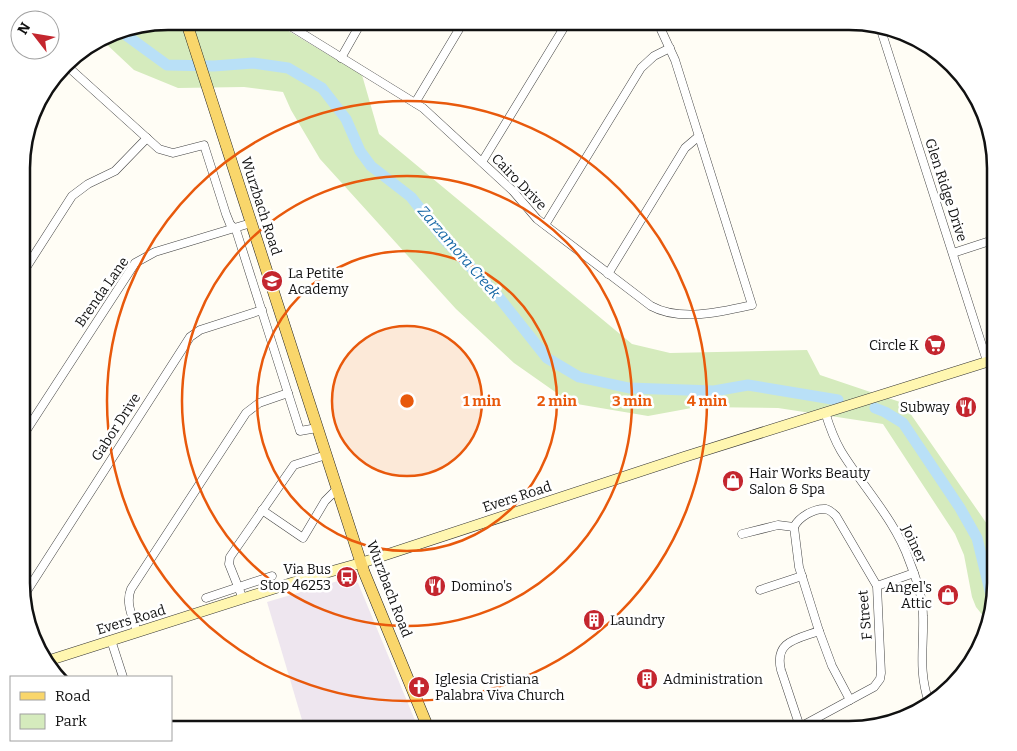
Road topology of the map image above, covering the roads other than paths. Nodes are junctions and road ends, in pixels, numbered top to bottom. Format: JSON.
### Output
{"nodes":[{"id":1,"x":189,"y":30,"type":"edge"},
{"id":2,"x":296,"y":30,"type":"edge"},
{"id":3,"x":357,"y":30,"type":"edge"},
{"id":4,"x":459,"y":30,"type":"edge"},
{"id":5,"x":563,"y":30,"type":"edge"},
{"id":6,"x":661,"y":30,"type":"edge"},
{"id":7,"x":882,"y":35,"type":"edge"},
{"id":8,"x":670,"y":48,"type":"junction"},
{"id":9,"x":340,"y":58,"type":"junction"},
{"id":10,"x":71,"y":70,"type":"edge"},
{"id":11,"x":415,"y":103,"type":"junction"},
{"id":12,"x":699,"y":136,"type":"junction"},
{"id":13,"x":147,"y":138,"type":"junction"},
{"id":14,"x":482,"y":162,"type":"junction"},
{"id":15,"x":251,"y":223,"type":"junction"},
{"id":16,"x":545,"y":225,"type":"junction"},
{"id":17,"x":235,"y":228,"type":"junction"},
{"id":18,"x":987,"y":242,"type":"edge"},
{"id":19,"x":953,"y":253,"type":"junction"},
{"id":20,"x":30,"y":262,"type":"edge"},
{"id":21,"x":608,"y":274,"type":"junction"},
{"id":22,"x":262,"y":310,"type":"junction"},
{"id":23,"x":987,"y":349,"type":"edge"},
{"id":24,"x":987,"y":361,"type":"edge"},
{"id":25,"x":288,"y":393,"type":"junction"},
{"id":26,"x":825,"y":412,"type":"junction"},
{"id":27,"x":30,"y":425,"type":"edge"},
{"id":28,"x":317,"y":428,"type":"junction"},
{"id":29,"x":326,"y":455,"type":"junction"},
{"id":30,"x":336,"y":489,"type":"junction"},
{"id":31,"x":262,"y":510,"type":"junction"},
{"id":32,"x":794,"y":526,"type":"junction"},
{"id":33,"x":742,"y":534,"type":"dead end"},
{"id":34,"x":361,"y":563,"type":"junction"},
{"id":35,"x":914,"y":574,"type":"junction"},
{"id":36,"x":272,"y":576,"type":"dead end"},
{"id":37,"x":802,"y":576,"type":"junction"},
{"id":38,"x":30,"y":585,"type":"edge"},
{"id":39,"x":239,"y":586,"type":"junction"},
{"id":40,"x":876,"y":586,"type":"junction"},
{"id":41,"x":760,"y":590,"type":"dead end"},
{"id":42,"x":206,"y":598,"type":"dead end"},
{"id":43,"x":243,"y":599,"type":"junction"},
{"id":44,"x":819,"y":631,"type":"junction"},
{"id":45,"x":137,"y":632,"type":"junction"},
{"id":46,"x":111,"y":640,"type":"junction"},
{"id":47,"x":53,"y":659,"type":"edge"},
{"id":48,"x":122,"y":676,"type":"edge"},
{"id":49,"x":927,"y":697,"type":"edge"},
{"id":50,"x":850,"y":700,"type":"junction"},
{"id":51,"x":426,"y":721,"type":"edge"},
{"id":52,"x":798,"y":721,"type":"edge"},
{"id":53,"x":810,"y":721,"type":"edge"}],
"edges":[{"from":1,"to":15,"type":"main road","name":"Wurzbach Road"},
{"from":2,"to":9,"type":"street","name":"Cairo Drive"},
{"from":3,"to":9,"type":"street"},
{"from":4,"to":11,"type":"street"},
{"from":5,"to":14,"type":"street"},
{"from":6,"to":8,"type":"street"},
{"from":7,"to":19,"type":"street","name":"Glen Ridge Drive"},
{"from":8,"to":12,"type":"street"},
{"from":8,"to":16,"type":"street"},
{"from":9,"to":11,"type":"street","name":"Cairo Drive"},
{"from":10,"to":13,"type":"street"},
{"from":11,"to":14,"type":"street","name":"Cairo Drive"},
{"from":12,"to":21,"type":"street"},
{"from":12,"to":21,"type":"street","name":"Cairo Drive"},
{"from":13,"to":17,"type":"street"},
{"from":13,"to":20,"type":"street"},
{"from":14,"to":16,"type":"street","name":"Cairo Drive"},
{"from":15,"to":17,"type":"street","name":"Brenda Lane"},
{"from":15,"to":28,"type":"main road","name":"Wurzbach Road"},
{"from":16,"to":21,"type":"street","name":"Cairo Drive"},
{"from":17,"to":22,"type":"street"},
{"from":17,"to":27,"type":"street","name":"Brenda Lane"},
{"from":18,"to":19,"type":"street"},
{"from":19,"to":23,"type":"street","name":"Glen Ridge Drive"},
{"from":22,"to":25,"type":"street"},
{"from":22,"to":38,"type":"street","name":"Gabor Drive"},
{"from":24,"to":26,"type":"main road","name":"Evers Road"},
{"from":25,"to":28,"type":"street"},
{"from":25,"to":45,"type":"street"},
{"from":26,"to":34,"type":"main road","name":"Evers Road"},
{"from":26,"to":35,"type":"street","name":"Joiner"},
{"from":28,"to":29,"type":"main road","name":"Wurzbach Road"},
{"from":29,"to":30,"type":"main road","name":"Wurzbach Road"},
{"from":29,"to":31,"type":"street"},
{"from":30,"to":31,"type":"street"},
{"from":30,"to":34,"type":"main road","name":"Wurzbach Road"},
{"from":31,"to":39,"type":"street"},
{"from":32,"to":33,"type":"street"},
{"from":32,"to":37,"type":"street"},
{"from":32,"to":40,"type":"street","name":"F Street"},
{"from":34,"to":43,"type":"main road","name":"Evers Road"},
{"from":34,"to":51,"type":"main road","name":"Wurzbach Road"},
{"from":35,"to":40,"type":"street"},
{"from":35,"to":49,"type":"street","name":"Joiner"},
{"from":36,"to":39,"type":"street"},
{"from":37,"to":41,"type":"street"},
{"from":37,"to":44,"type":"street"},
{"from":39,"to":42,"type":"street"},
{"from":39,"to":43,"type":"street"},
{"from":40,"to":50,"type":"street","name":"F Street"},
{"from":43,"to":45,"type":"main road","name":"Evers Road"},
{"from":44,"to":50,"type":"street"},
{"from":44,"to":52,"type":"street","name":"F Street"},
{"from":45,"to":46,"type":"main road","name":"Evers Road"},
{"from":46,"to":47,"type":"main road","name":"Evers Road"},
{"from":46,"to":48,"type":"street"},
{"from":50,"to":53,"type":"street","name":"F Street"}]}
